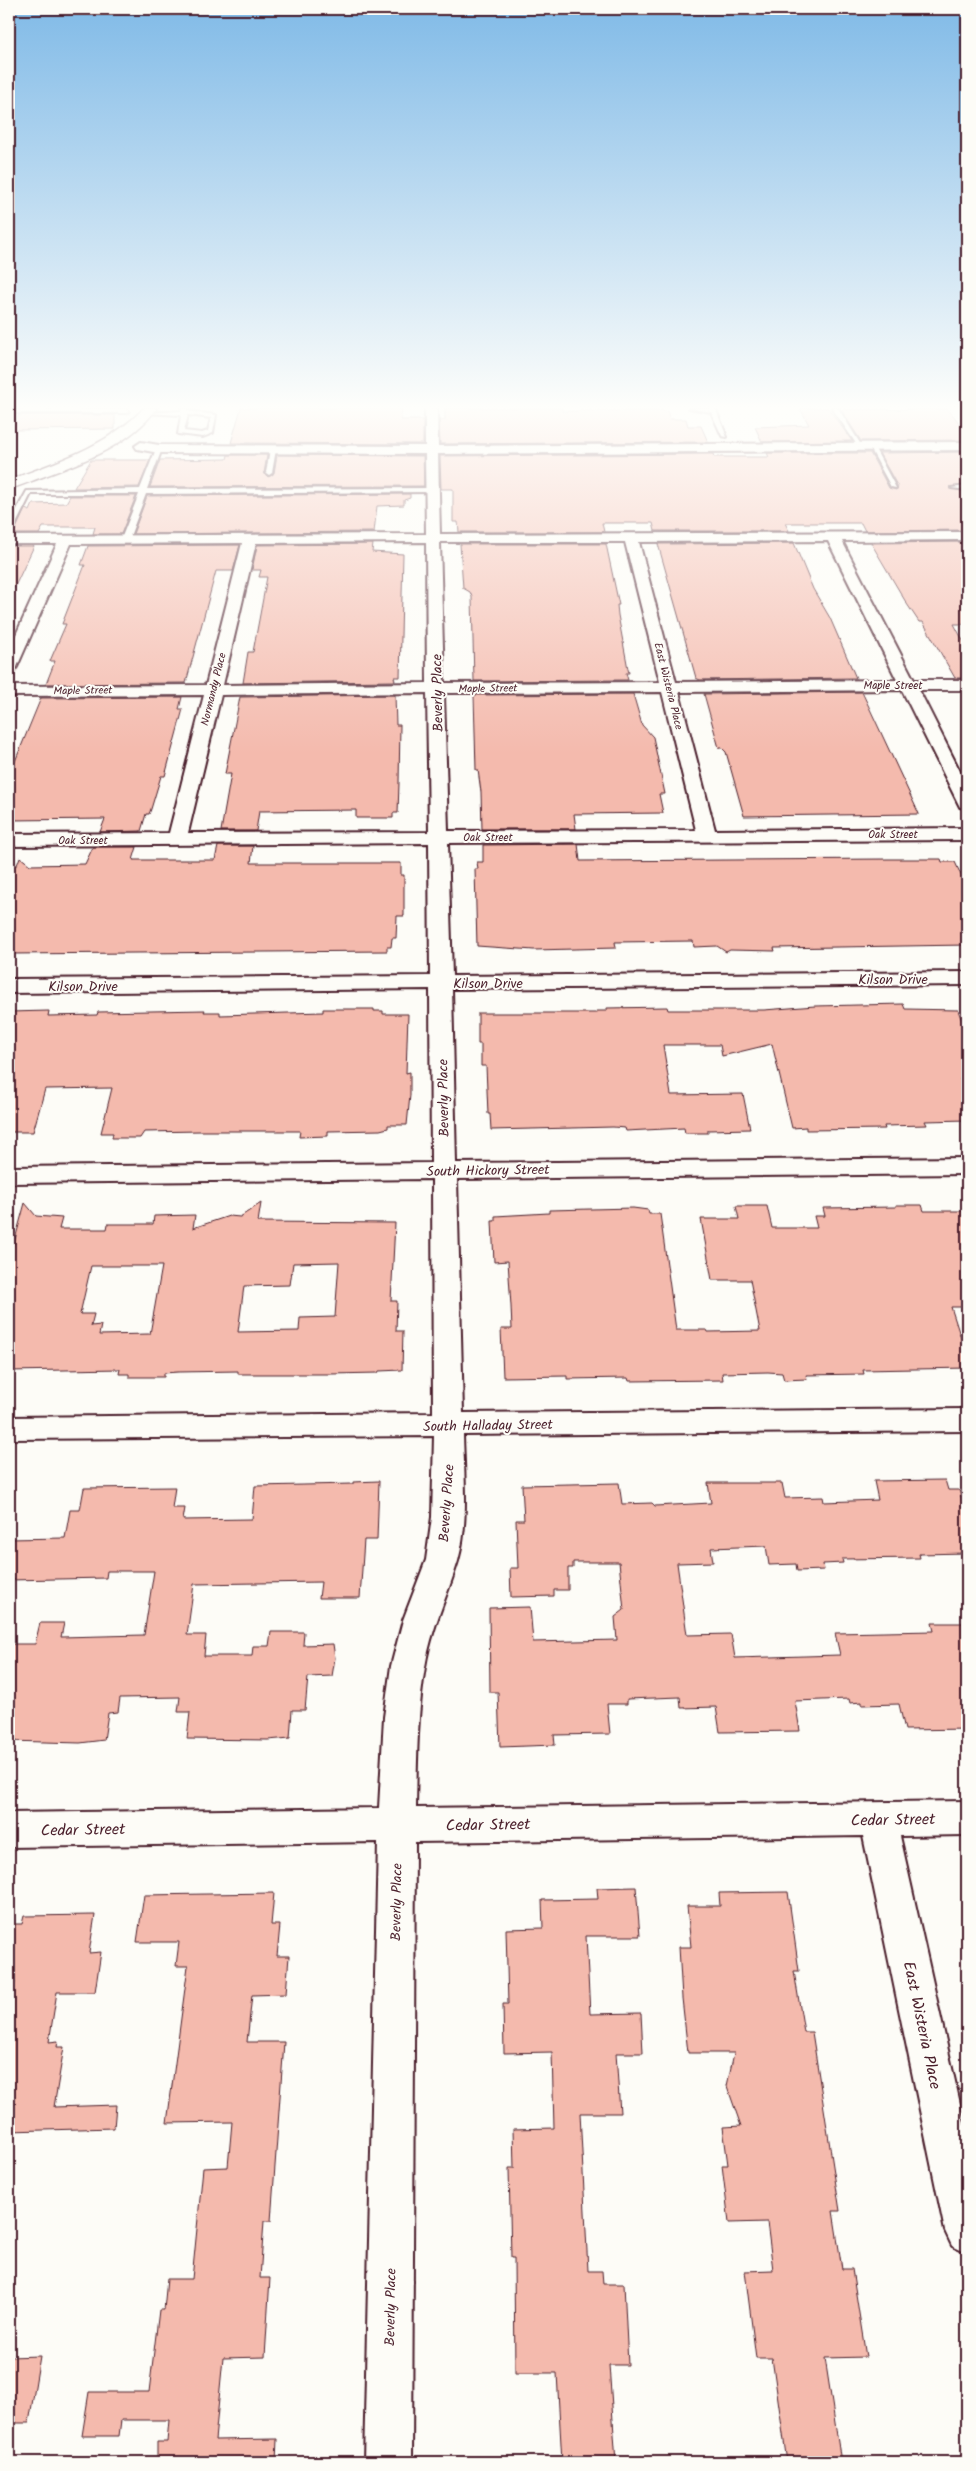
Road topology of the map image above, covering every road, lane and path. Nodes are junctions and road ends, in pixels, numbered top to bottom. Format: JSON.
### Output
{"nodes":[{"id":1,"x":131,"y":523,"type":"edge"},
{"id":2,"x":434,"y":523,"type":"edge"},
{"id":3,"x":834,"y":536,"type":"junction"},
{"id":4,"x":967,"y":536,"type":"edge"},
{"id":5,"x":631,"y":537,"type":"junction"},
{"id":6,"x":434,"y":538,"type":"junction"},
{"id":7,"x":125,"y":539,"type":"junction"},
{"id":8,"x":250,"y":539,"type":"junction"},
{"id":9,"x":9,"y":540,"type":"edge"},
{"id":10,"x":66,"y":540,"type":"junction"},
{"id":11,"x":9,"y":667,"type":"edge"},
{"id":12,"x":909,"y":685,"type":"junction"},
{"id":13,"x":967,"y":685,"type":"edge"},
{"id":14,"x":669,"y":686,"type":"junction"},
{"id":15,"x":437,"y":688,"type":"junction"},
{"id":16,"x":213,"y":689,"type":"junction"},
{"id":17,"x":9,"y":691,"type":"edge"},
{"id":18,"x":967,"y":803,"type":"edge"},
{"id":19,"x":967,"y":834,"type":"edge"},
{"id":20,"x":707,"y":835,"type":"junction"},
{"id":21,"x":439,"y":837,"type":"junction"},
{"id":22,"x":178,"y":839,"type":"junction"},
{"id":23,"x":9,"y":840,"type":"edge"},
{"id":24,"x":967,"y":978,"type":"edge"},
{"id":25,"x":442,"y":983,"type":"junction"},
{"id":26,"x":9,"y":986,"type":"edge"},
{"id":27,"x":967,"y":1166,"type":"edge"},
{"id":28,"x":444,"y":1171,"type":"junction"},
{"id":29,"x":9,"y":1175,"type":"edge"},
{"id":30,"x":967,"y":1420,"type":"edge"},
{"id":31,"x":448,"y":1425,"type":"junction"},
{"id":32,"x":9,"y":1428,"type":"edge"},
{"id":33,"x":967,"y":1818,"type":"edge"},
{"id":34,"x":878,"y":1819,"type":"junction"},
{"id":35,"x":396,"y":1825,"type":"junction"},
{"id":36,"x":9,"y":1830,"type":"edge"},
{"id":37,"x":967,"y":2231,"type":"edge"},
{"id":38,"x":388,"y":2462,"type":"edge"}],
"edges":[{"from":1,"to":7,"type":"lane"},
{"from":2,"to":6,"type":"street","name":"Beverly Place"},
{"from":3,"to":4,"type":"street"},
{"from":3,"to":5,"type":"street"},
{"from":3,"to":12,"type":"street"},
{"from":5,"to":6,"type":"street"},
{"from":5,"to":14,"type":"street","name":"East Wisteria Place"},
{"from":6,"to":8,"type":"street"},
{"from":6,"to":15,"type":"street","name":"Beverly Place"},
{"from":7,"to":8,"type":"street"},
{"from":7,"to":10,"type":"street"},
{"from":8,"to":16,"type":"street","name":"Normandy Place"},
{"from":9,"to":10,"type":"street"},
{"from":10,"to":11,"type":"street"},
{"from":12,"to":13,"type":"street","name":"Maple Street"},
{"from":12,"to":14,"type":"street","name":"Maple Street"},
{"from":12,"to":18,"type":"street"},
{"from":14,"to":15,"type":"street","name":"Maple Street"},
{"from":14,"to":20,"type":"street","name":"East Wisteria Place"},
{"from":15,"to":16,"type":"street","name":"Maple Street"},
{"from":15,"to":21,"type":"street","name":"Beverly Place"},
{"from":16,"to":17,"type":"street","name":"Maple Street"},
{"from":16,"to":22,"type":"street","name":"Normandy Place"},
{"from":19,"to":20,"type":"street","name":"Oak Street"},
{"from":20,"to":21,"type":"street","name":"Oak Street"},
{"from":21,"to":22,"type":"street","name":"Oak Street"},
{"from":21,"to":25,"type":"street","name":"Beverly Place"},
{"from":22,"to":23,"type":"street","name":"Oak Street"},
{"from":24,"to":25,"type":"street","name":"Kilson Drive"},
{"from":25,"to":26,"type":"street","name":"Kilson Drive"},
{"from":25,"to":28,"type":"street","name":"Beverly Place"},
{"from":27,"to":28,"type":"street","name":"South Hickory Street"},
{"from":28,"to":29,"type":"street","name":"South Hickory Street"},
{"from":28,"to":31,"type":"street","name":"Beverly Place"},
{"from":30,"to":31,"type":"street","name":"South Halladay Street"},
{"from":31,"to":32,"type":"street","name":"South Halladay Street"},
{"from":31,"to":35,"type":"street","name":"Beverly Place"},
{"from":33,"to":34,"type":"street","name":"Cedar Street"},
{"from":34,"to":35,"type":"street","name":"Cedar Street"},
{"from":34,"to":37,"type":"street","name":"East Wisteria Place"},
{"from":35,"to":36,"type":"street","name":"Cedar Street"},
{"from":35,"to":38,"type":"street","name":"Beverly Place"}]}
